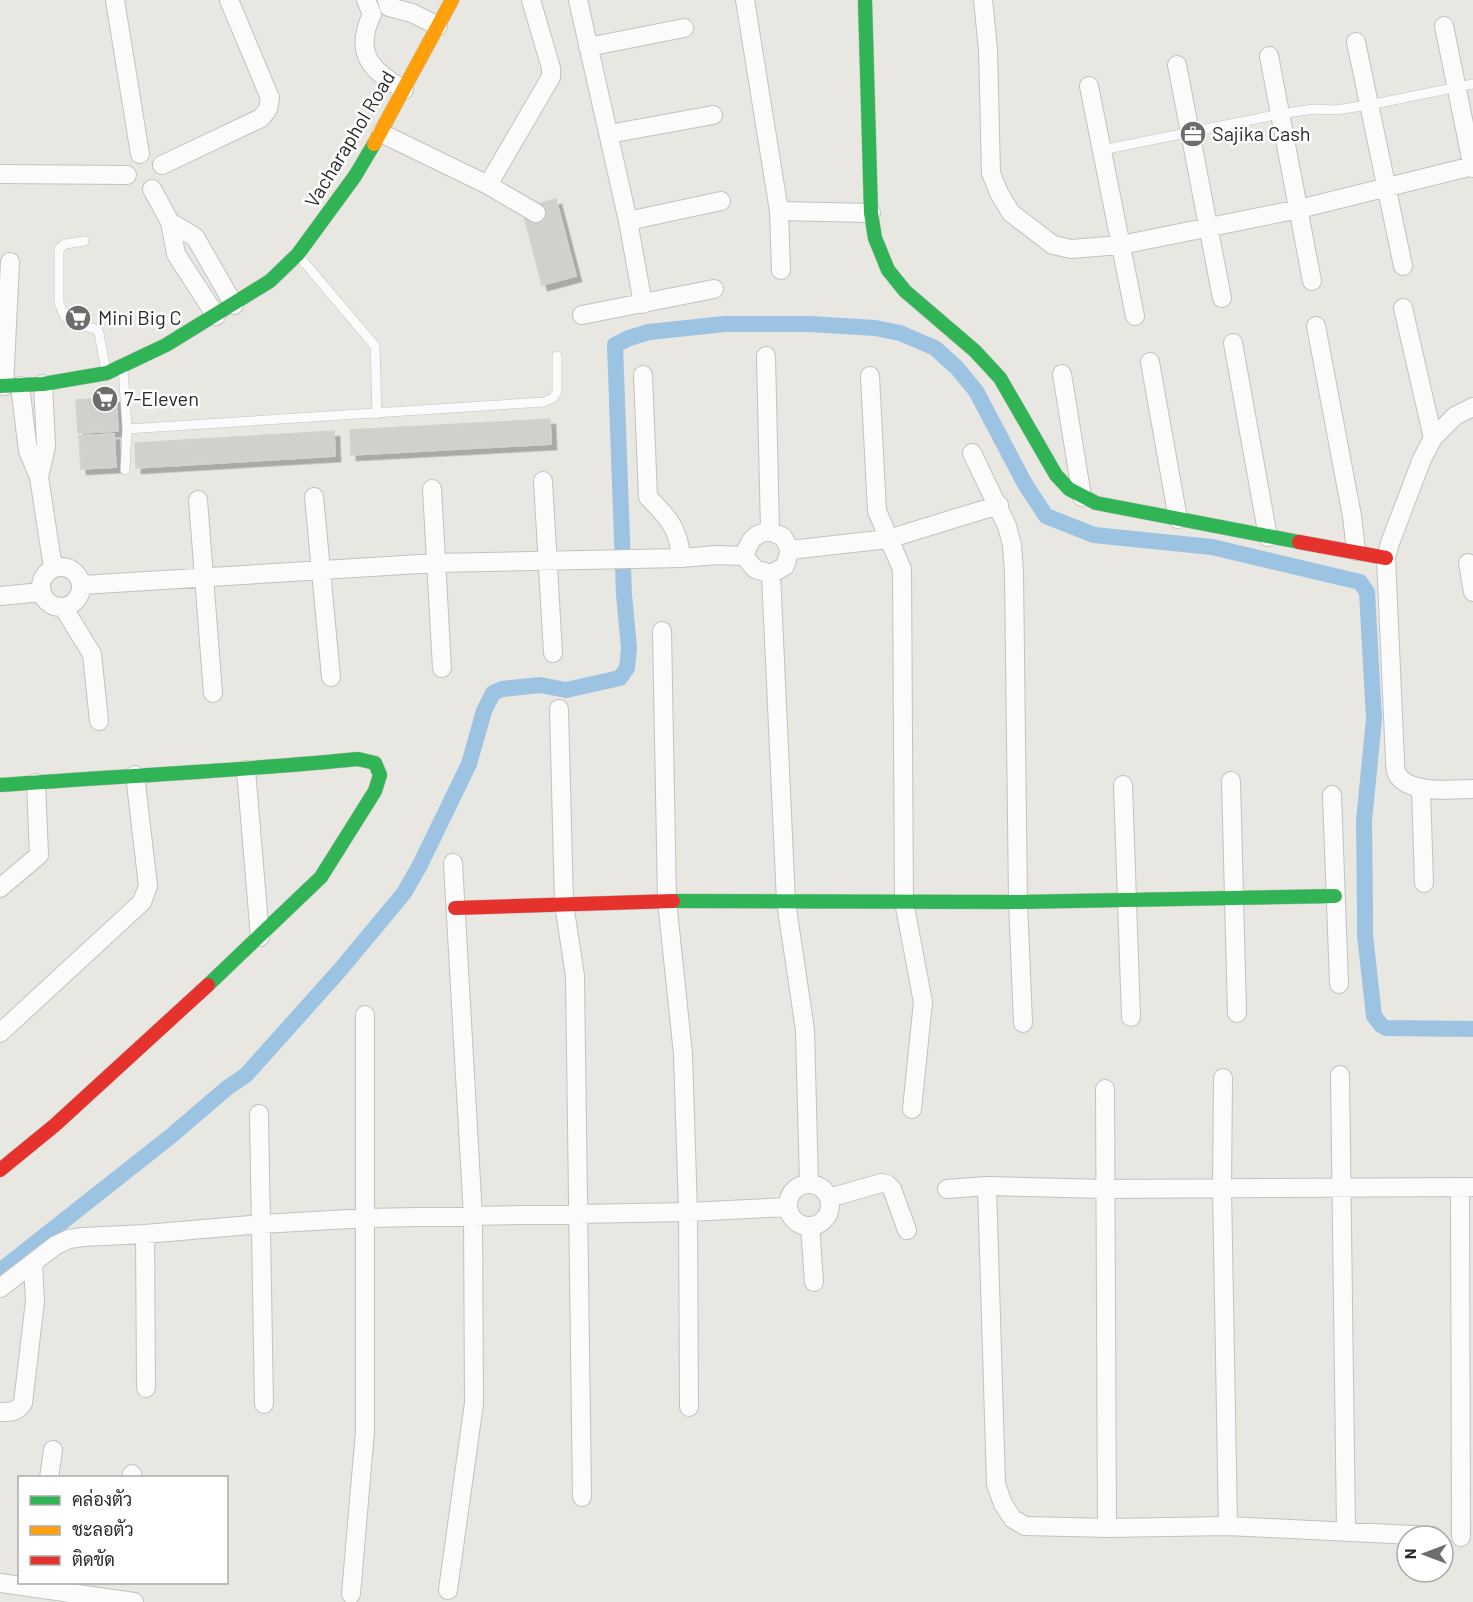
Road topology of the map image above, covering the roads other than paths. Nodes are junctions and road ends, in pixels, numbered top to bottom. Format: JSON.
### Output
{"nodes":[{"id":1,"x":115,"y":0,"type":"edge"},
{"id":2,"x":229,"y":0,"type":"edge"},
{"id":3,"x":452,"y":0,"type":"edge"},
{"id":4,"x":531,"y":0,"type":"edge"},
{"id":5,"x":578,"y":0,"type":"edge"},
{"id":6,"x":745,"y":0,"type":"edge"},
{"id":7,"x":865,"y":0,"type":"edge"},
{"id":8,"x":983,"y":0,"type":"edge"},
{"id":9,"x":388,"y":3,"type":"edge"},
{"id":10,"x":369,"y":7,"type":"edge"},
{"id":11,"x":438,"y":26,"type":"junction"},
{"id":12,"x":1444,"y":26,"type":"dead end"},
{"id":13,"x":684,"y":28,"type":"dead end"},
{"id":14,"x":1356,"y":42,"type":"dead end"},
{"id":15,"x":588,"y":46,"type":"junction"},
{"id":16,"x":1269,"y":56,"type":"dead end"},
{"id":17,"x":1177,"y":65,"type":"dead end"},
{"id":18,"x":1465,"y":85,"type":"edge"},
{"id":19,"x":1089,"y":86,"type":"dead end"},
{"id":20,"x":404,"y":90,"type":"junction"},
{"id":21,"x":1369,"y":105,"type":"junction"},
{"id":22,"x":1280,"y":114,"type":"junction"},
{"id":23,"x":713,"y":115,"type":"dead end"},
{"id":24,"x":1190,"y":132,"type":"junction"},
{"id":25,"x":381,"y":133,"type":"junction"},
{"id":26,"x":609,"y":134,"type":"junction"},
{"id":27,"x":1102,"y":150,"type":"junction"},
{"id":28,"x":140,"y":154,"type":"junction"},
{"id":29,"x":162,"y":165,"type":"junction"},
{"id":30,"x":1473,"y":166,"type":"edge"},
{"id":31,"x":0,"y":174,"type":"edge"},
{"id":32,"x":127,"y":175,"type":"junction"},
{"id":33,"x":488,"y":185,"type":"junction"},
{"id":34,"x":1386,"y":187,"type":"junction"},
{"id":35,"x":152,"y":189,"type":"junction"},
{"id":36,"x":721,"y":201,"type":"dead end"},
{"id":37,"x":1299,"y":208,"type":"junction"},
{"id":38,"x":779,"y":211,"type":"junction"},
{"id":39,"x":536,"y":213,"type":"dead end"},
{"id":40,"x":871,"y":213,"type":"junction"},
{"id":41,"x":628,"y":221,"type":"junction"},
{"id":42,"x":170,"y":222,"type":"junction"},
{"id":43,"x":1209,"y":227,"type":"junction"},
{"id":44,"x":84,"y":241,"type":"dead end"},
{"id":45,"x":1121,"y":245,"type":"junction"},
{"id":46,"x":297,"y":254,"type":"junction"},
{"id":47,"x":10,"y":262,"type":"dead end"},
{"id":48,"x":1403,"y":266,"type":"dead end"},
{"id":49,"x":781,"y":270,"type":"dead end"},
{"id":50,"x":1312,"y":281,"type":"dead end"},
{"id":51,"x":714,"y":289,"type":"dead end"},
{"id":52,"x":1222,"y":298,"type":"dead end"},
{"id":53,"x":643,"y":303,"type":"junction"},
{"id":54,"x":234,"y":305,"type":"junction"},
{"id":55,"x":1403,"y":308,"type":"dead end"},
{"id":56,"x":582,"y":315,"type":"dead end"},
{"id":57,"x":216,"y":316,"type":"junction"},
{"id":58,"x":1135,"y":316,"type":"dead end"},
{"id":59,"x":1316,"y":326,"type":"dead end"},
{"id":60,"x":1233,"y":343,"type":"dead end"},
{"id":61,"x":557,"y":356,"type":"dead end"},
{"id":62,"x":766,"y":356,"type":"dead end"},
{"id":63,"x":1150,"y":362,"type":"dead end"},
{"id":64,"x":123,"y":366,"type":"junction"},
{"id":65,"x":107,"y":373,"type":"junction"},
{"id":66,"x":1062,"y":374,"type":"dead end"},
{"id":67,"x":643,"y":375,"type":"dead end"},
{"id":68,"x":870,"y":376,"type":"dead end"},
{"id":69,"x":43,"y":384,"type":"junction"},
{"id":70,"x":8,"y":386,"type":"edge"},
{"id":71,"x":1473,"y":407,"type":"edge"},
{"id":72,"x":377,"y":414,"type":"junction"},
{"id":73,"x":127,"y":429,"type":"junction"},
{"id":74,"x":1433,"y":438,"type":"junction"},
{"id":75,"x":972,"y":453,"type":"dead end"},
{"id":76,"x":125,"y":470,"type":"dead end"},
{"id":77,"x":39,"y":477,"type":"junction"},
{"id":78,"x":543,"y":481,"type":"dead end"},
{"id":79,"x":432,"y":489,"type":"dead end"},
{"id":80,"x":314,"y":497,"type":"dead end"},
{"id":81,"x":1082,"y":497,"type":"junction"},
{"id":82,"x":198,"y":500,"type":"dead end"},
{"id":83,"x":999,"y":505,"type":"junction"},
{"id":84,"x":1178,"y":519,"type":"junction"},
{"id":85,"x":770,"y":531,"type":"junction"},
{"id":86,"x":1268,"y":537,"type":"junction"},
{"id":87,"x":888,"y":539,"type":"junction"},
{"id":88,"x":790,"y":550,"type":"junction"},
{"id":89,"x":1356,"y":551,"type":"junction"},
{"id":90,"x":744,"y":556,"type":"junction"},
{"id":91,"x":681,"y":558,"type":"junction"},
{"id":92,"x":1386,"y":558,"type":"junction"},
{"id":93,"x":549,"y":562,"type":"junction"},
{"id":94,"x":436,"y":563,"type":"junction"},
{"id":95,"x":1468,"y":563,"type":"dead end"},
{"id":96,"x":53,"y":568,"type":"junction"},
{"id":97,"x":321,"y":569,"type":"junction"},
{"id":98,"x":771,"y":574,"type":"junction"},
{"id":99,"x":205,"y":578,"type":"junction"},
{"id":100,"x":82,"y":585,"type":"junction"},
{"id":101,"x":41,"y":592,"type":"junction"},
{"id":102,"x":1473,"y":592,"type":"edge"},
{"id":103,"x":0,"y":596,"type":"edge"},
{"id":104,"x":63,"y":607,"type":"junction"},
{"id":105,"x":662,"y":631,"type":"dead end"},
{"id":106,"x":553,"y":653,"type":"dead end"},
{"id":107,"x":442,"y":668,"type":"dead end"},
{"id":108,"x":331,"y":677,"type":"dead end"},
{"id":109,"x":213,"y":693,"type":"dead end"},
{"id":110,"x":560,"y":709,"type":"dead end"},
{"id":111,"x":99,"y":721,"type":"dead end"},
{"id":112,"x":246,"y":770,"type":"junction"},
{"id":113,"x":135,"y":775,"type":"junction"},
{"id":114,"x":1231,"y":781,"type":"dead end"},
{"id":115,"x":36,"y":783,"type":"junction"},
{"id":116,"x":0,"y":785,"type":"edge"},
{"id":117,"x":1123,"y":785,"type":"dead end"},
{"id":118,"x":1421,"y":789,"type":"junction"},
{"id":119,"x":1473,"y":789,"type":"edge"},
{"id":120,"x":1332,"y":795,"type":"dead end"},
{"id":121,"x":453,"y":863,"type":"dead end"},
{"id":122,"x":1424,"y":883,"type":"dead end"},
{"id":123,"x":0,"y":888,"type":"edge"},
{"id":124,"x":1335,"y":896,"type":"junction"},
{"id":125,"x":1233,"y":898,"type":"junction"},
{"id":126,"x":1126,"y":899,"type":"junction"},
{"id":127,"x":667,"y":901,"type":"junction"},
{"id":128,"x":786,"y":902,"type":"junction"},
{"id":129,"x":904,"y":902,"type":"junction"},
{"id":130,"x":1018,"y":902,"type":"junction"},
{"id":131,"x":564,"y":904,"type":"junction"},
{"id":132,"x":455,"y":908,"type":"junction"},
{"id":133,"x":260,"y":937,"type":"junction"},
{"id":134,"x":1339,"y":984,"type":"dead end"},
{"id":135,"x":1237,"y":1013,"type":"dead end"},
{"id":136,"x":365,"y":1015,"type":"dead end"},
{"id":137,"x":1131,"y":1017,"type":"dead end"},
{"id":138,"x":1023,"y":1023,"type":"dead end"},
{"id":139,"x":0,"y":1034,"type":"edge"},
{"id":140,"x":1340,"y":1075,"type":"dead end"},
{"id":141,"x":1223,"y":1078,"type":"dead end"},
{"id":142,"x":1105,"y":1089,"type":"dead end"},
{"id":143,"x":912,"y":1108,"type":"dead end"},
{"id":144,"x":259,"y":1114,"type":"dead end"},
{"id":145,"x":0,"y":1170,"type":"edge"},
{"id":146,"x":809,"y":1184,"type":"junction"},
{"id":147,"x":987,"y":1186,"type":"junction"},
{"id":148,"x":1466,"y":1187,"type":"edge"},
{"id":149,"x":1222,"y":1188,"type":"junction"},
{"id":150,"x":1340,"y":1188,"type":"junction"},
{"id":151,"x":947,"y":1189,"type":"dead end"},
{"id":152,"x":1104,"y":1189,"type":"junction"},
{"id":153,"x":829,"y":1198,"type":"junction"},
{"id":154,"x":788,"y":1207,"type":"junction"},
{"id":155,"x":688,"y":1212,"type":"junction"},
{"id":156,"x":578,"y":1214,"type":"junction"},
{"id":157,"x":473,"y":1217,"type":"junction"},
{"id":158,"x":366,"y":1218,"type":"junction"},
{"id":159,"x":261,"y":1224,"type":"junction"},
{"id":160,"x":810,"y":1226,"type":"junction"},
{"id":161,"x":907,"y":1230,"type":"dead end"},
{"id":162,"x":145,"y":1234,"type":"junction"},
{"id":163,"x":33,"y":1263,"type":"junction"},
{"id":164,"x":814,"y":1282,"type":"dead end"},
{"id":165,"x":0,"y":1288,"type":"edge"},
{"id":166,"x":146,"y":1388,"type":"dead end"},
{"id":167,"x":264,"y":1404,"type":"dead end"},
{"id":168,"x":689,"y":1407,"type":"dead end"},
{"id":169,"x":0,"y":1412,"type":"edge"},
{"id":170,"x":53,"y":1450,"type":"dead end"},
{"id":171,"x":49,"y":1476,"type":"edge"},
{"id":172,"x":582,"y":1497,"type":"dead end"},
{"id":173,"x":1228,"y":1526,"type":"junction"},
{"id":174,"x":1107,"y":1528,"type":"junction"},
{"id":175,"x":1346,"y":1531,"type":"junction"},
{"id":176,"x":1395,"y":1534,"type":"edge"},
{"id":177,"x":1459,"y":1537,"type":"edge"},
{"id":178,"x":33,"y":1585,"type":"edge"},
{"id":179,"x":1,"y":1589,"type":"edge"},
{"id":180,"x":448,"y":1590,"type":"dead end"},
{"id":181,"x":115,"y":1591,"type":"edge"},
{"id":182,"x":351,"y":1594,"type":"dead end"},
{"id":183,"x":90,"y":1599,"type":"edge"},
{"id":184,"x":134,"y":1602,"type":"edge"}],
"edges":[{"from":1,"to":28,"type":"street"},
{"from":2,"to":29,"type":"street"},
{"from":3,"to":11,"type":"street","name":"Vacharaphol Road"},
{"from":4,"to":33,"type":"street"},
{"from":5,"to":15,"type":"street"},
{"from":6,"to":38,"type":"street"},
{"from":7,"to":40,"type":"street"},
{"from":8,"to":45,"type":"street"},
{"from":9,"to":10,"type":"street"},
{"from":9,"to":11,"type":"street"},
{"from":10,"to":20,"type":"street"},
{"from":11,"to":20,"type":"street","name":"Vacharaphol Road"},
{"from":12,"to":18,"type":"street"},
{"from":13,"to":15,"type":"street"},
{"from":14,"to":21,"type":"street"},
{"from":15,"to":26,"type":"street"},
{"from":16,"to":22,"type":"street"},
{"from":17,"to":24,"type":"street"},
{"from":18,"to":21,"type":"lane"},
{"from":18,"to":30,"type":"street"},
{"from":19,"to":27,"type":"street"},
{"from":20,"to":25,"type":"street","name":"Vacharaphol Road"},
{"from":21,"to":22,"type":"lane"},
{"from":21,"to":34,"type":"street"},
{"from":22,"to":24,"type":"lane"},
{"from":22,"to":37,"type":"street"},
{"from":23,"to":26,"type":"street"},
{"from":24,"to":27,"type":"lane"},
{"from":24,"to":43,"type":"street"},
{"from":25,"to":33,"type":"street"},
{"from":25,"to":46,"type":"street","name":"Vacharaphol Road"},
{"from":26,"to":41,"type":"street"},
{"from":27,"to":45,"type":"street"},
{"from":28,"to":29,"type":"street"},
{"from":28,"to":32,"type":"street"},
{"from":29,"to":35,"type":"street"},
{"from":30,"to":34,"type":"street"},
{"from":31,"to":32,"type":"street"},
{"from":32,"to":35,"type":"street"},
{"from":33,"to":39,"type":"street"},
{"from":34,"to":37,"type":"street"},
{"from":34,"to":48,"type":"street"},
{"from":35,"to":42,"type":"street"},
{"from":36,"to":41,"type":"street"},
{"from":37,"to":43,"type":"street"},
{"from":37,"to":50,"type":"street"},
{"from":38,"to":40,"type":"street"},
{"from":38,"to":49,"type":"street"},
{"from":40,"to":81,"type":"street"},
{"from":41,"to":53,"type":"street"},
{"from":42,"to":54,"type":"street"},
{"from":42,"to":57,"type":"street"},
{"from":43,"to":45,"type":"street"},
{"from":43,"to":52,"type":"street"},
{"from":44,"to":65,"type":"lane"},
{"from":45,"to":58,"type":"street"},
{"from":46,"to":54,"type":"street","name":"Vacharaphol Road"},
{"from":46,"to":72,"type":"lane"},
{"from":47,"to":70,"type":"street"},
{"from":51,"to":53,"type":"street"},
{"from":53,"to":56,"type":"street"},
{"from":54,"to":57,"type":"street","name":"Vacharaphol Road"},
{"from":55,"to":74,"type":"street"},
{"from":57,"to":64,"type":"street","name":"Vacharaphol Road"},
{"from":59,"to":89,"type":"street"},
{"from":60,"to":86,"type":"street"},
{"from":61,"to":72,"type":"lane"},
{"from":62,"to":85,"type":"street"},
{"from":63,"to":84,"type":"street"},
{"from":64,"to":65,"type":"street","name":"Vacharaphol Road"},
{"from":64,"to":73,"type":"lane"},
{"from":65,"to":69,"type":"street","name":"Vacharaphol Road"},
{"from":66,"to":81,"type":"street"},
{"from":67,"to":91,"type":"street"},
{"from":68,"to":87,"type":"street"},
{"from":69,"to":70,"type":"street","name":"Vacharaphol Road"},
{"from":69,"to":77,"type":"street"},
{"from":70,"to":77,"type":"street"},
{"from":71,"to":74,"type":"street"},
{"from":72,"to":73,"type":"lane"},
{"from":73,"to":76,"type":"lane"},
{"from":74,"to":92,"type":"street"},
{"from":75,"to":83,"type":"street"},
{"from":77,"to":96,"type":"street"},
{"from":78,"to":93,"type":"street"},
{"from":79,"to":94,"type":"street"},
{"from":80,"to":97,"type":"street"},
{"from":81,"to":84,"type":"street"},
{"from":82,"to":99,"type":"street"},
{"from":83,"to":87,"type":"street"},
{"from":83,"to":130,"type":"street"},
{"from":84,"to":86,"type":"street"},
{"from":85,"to":88,"type":"street"},
{"from":85,"to":90,"type":"street"},
{"from":86,"to":89,"type":"street"},
{"from":87,"to":88,"type":"street"},
{"from":87,"to":129,"type":"street"},
{"from":88,"to":98,"type":"street"},
{"from":89,"to":92,"type":"street"},
{"from":90,"to":91,"type":"street"},
{"from":90,"to":98,"type":"street"},
{"from":91,"to":93,"type":"street"},
{"from":92,"to":118,"type":"street"},
{"from":93,"to":94,"type":"street"},
{"from":93,"to":106,"type":"street"},
{"from":94,"to":97,"type":"street"},
{"from":94,"to":107,"type":"street"},
{"from":95,"to":102,"type":"street"},
{"from":96,"to":100,"type":"street"},
{"from":96,"to":101,"type":"street"},
{"from":97,"to":99,"type":"street"},
{"from":97,"to":108,"type":"street"},
{"from":98,"to":128,"type":"street"},
{"from":99,"to":100,"type":"street"},
{"from":99,"to":109,"type":"street"},
{"from":100,"to":104,"type":"street"},
{"from":101,"to":103,"type":"street"},
{"from":101,"to":104,"type":"street"},
{"from":104,"to":111,"type":"street"},
{"from":105,"to":127,"type":"street"},
{"from":110,"to":131,"type":"street"},
{"from":112,"to":113,"type":"street"},
{"from":112,"to":133,"type":"street"},
{"from":112,"to":133,"type":"street"},
{"from":113,"to":115,"type":"street"},
{"from":113,"to":139,"type":"street"},
{"from":114,"to":125,"type":"street"},
{"from":115,"to":116,"type":"street"},
{"from":115,"to":123,"type":"street"},
{"from":117,"to":126,"type":"street"},
{"from":118,"to":119,"type":"street"},
{"from":118,"to":122,"type":"street"},
{"from":120,"to":124,"type":"street"},
{"from":121,"to":132,"type":"street"},
{"from":124,"to":125,"type":"street"},
{"from":124,"to":134,"type":"street"},
{"from":125,"to":126,"type":"street"},
{"from":125,"to":135,"type":"street"},
{"from":126,"to":130,"type":"street"},
{"from":126,"to":137,"type":"street"},
{"from":127,"to":128,"type":"street"},
{"from":127,"to":131,"type":"street"},
{"from":127,"to":155,"type":"street"},
{"from":128,"to":129,"type":"street"},
{"from":128,"to":146,"type":"street"},
{"from":129,"to":130,"type":"street"},
{"from":129,"to":143,"type":"street"},
{"from":130,"to":138,"type":"street"},
{"from":131,"to":132,"type":"street"},
{"from":131,"to":156,"type":"street"},
{"from":132,"to":157,"type":"street"},
{"from":133,"to":145,"type":"street"},
{"from":136,"to":158,"type":"street"},
{"from":140,"to":150,"type":"street"},
{"from":141,"to":149,"type":"street"},
{"from":142,"to":152,"type":"street"},
{"from":144,"to":159,"type":"street"},
{"from":146,"to":153,"type":"street"},
{"from":146,"to":154,"type":"street"},
{"from":147,"to":151,"type":"street"},
{"from":147,"to":152,"type":"street"},
{"from":147,"to":174,"type":"street"},
{"from":148,"to":150,"type":"street"},
{"from":148,"to":177,"type":"street"},
{"from":149,"to":150,"type":"street"},
{"from":149,"to":152,"type":"street"},
{"from":149,"to":173,"type":"street"},
{"from":150,"to":175,"type":"street"},
{"from":152,"to":174,"type":"street"},
{"from":153,"to":160,"type":"street"},
{"from":153,"to":161,"type":"street"},
{"from":154,"to":155,"type":"street"},
{"from":154,"to":160,"type":"street"},
{"from":155,"to":156,"type":"street"},
{"from":155,"to":168,"type":"street"},
{"from":156,"to":157,"type":"street"},
{"from":156,"to":172,"type":"street"},
{"from":157,"to":158,"type":"street"},
{"from":157,"to":180,"type":"street"},
{"from":158,"to":159,"type":"street"},
{"from":158,"to":182,"type":"street"},
{"from":159,"to":162,"type":"street"},
{"from":159,"to":167,"type":"street"},
{"from":160,"to":164,"type":"street"},
{"from":162,"to":163,"type":"street"},
{"from":162,"to":166,"type":"street"},
{"from":163,"to":165,"type":"street"},
{"from":163,"to":169,"type":"street"},
{"from":170,"to":171,"type":"street"},
{"from":173,"to":174,"type":"street"},
{"from":173,"to":175,"type":"street"},
{"from":175,"to":176,"type":"street"},
{"from":178,"to":179,"type":"street"},
{"from":178,"to":183,"type":"street"},
{"from":181,"to":183,"type":"street"},
{"from":181,"to":184,"type":"street"}]}
